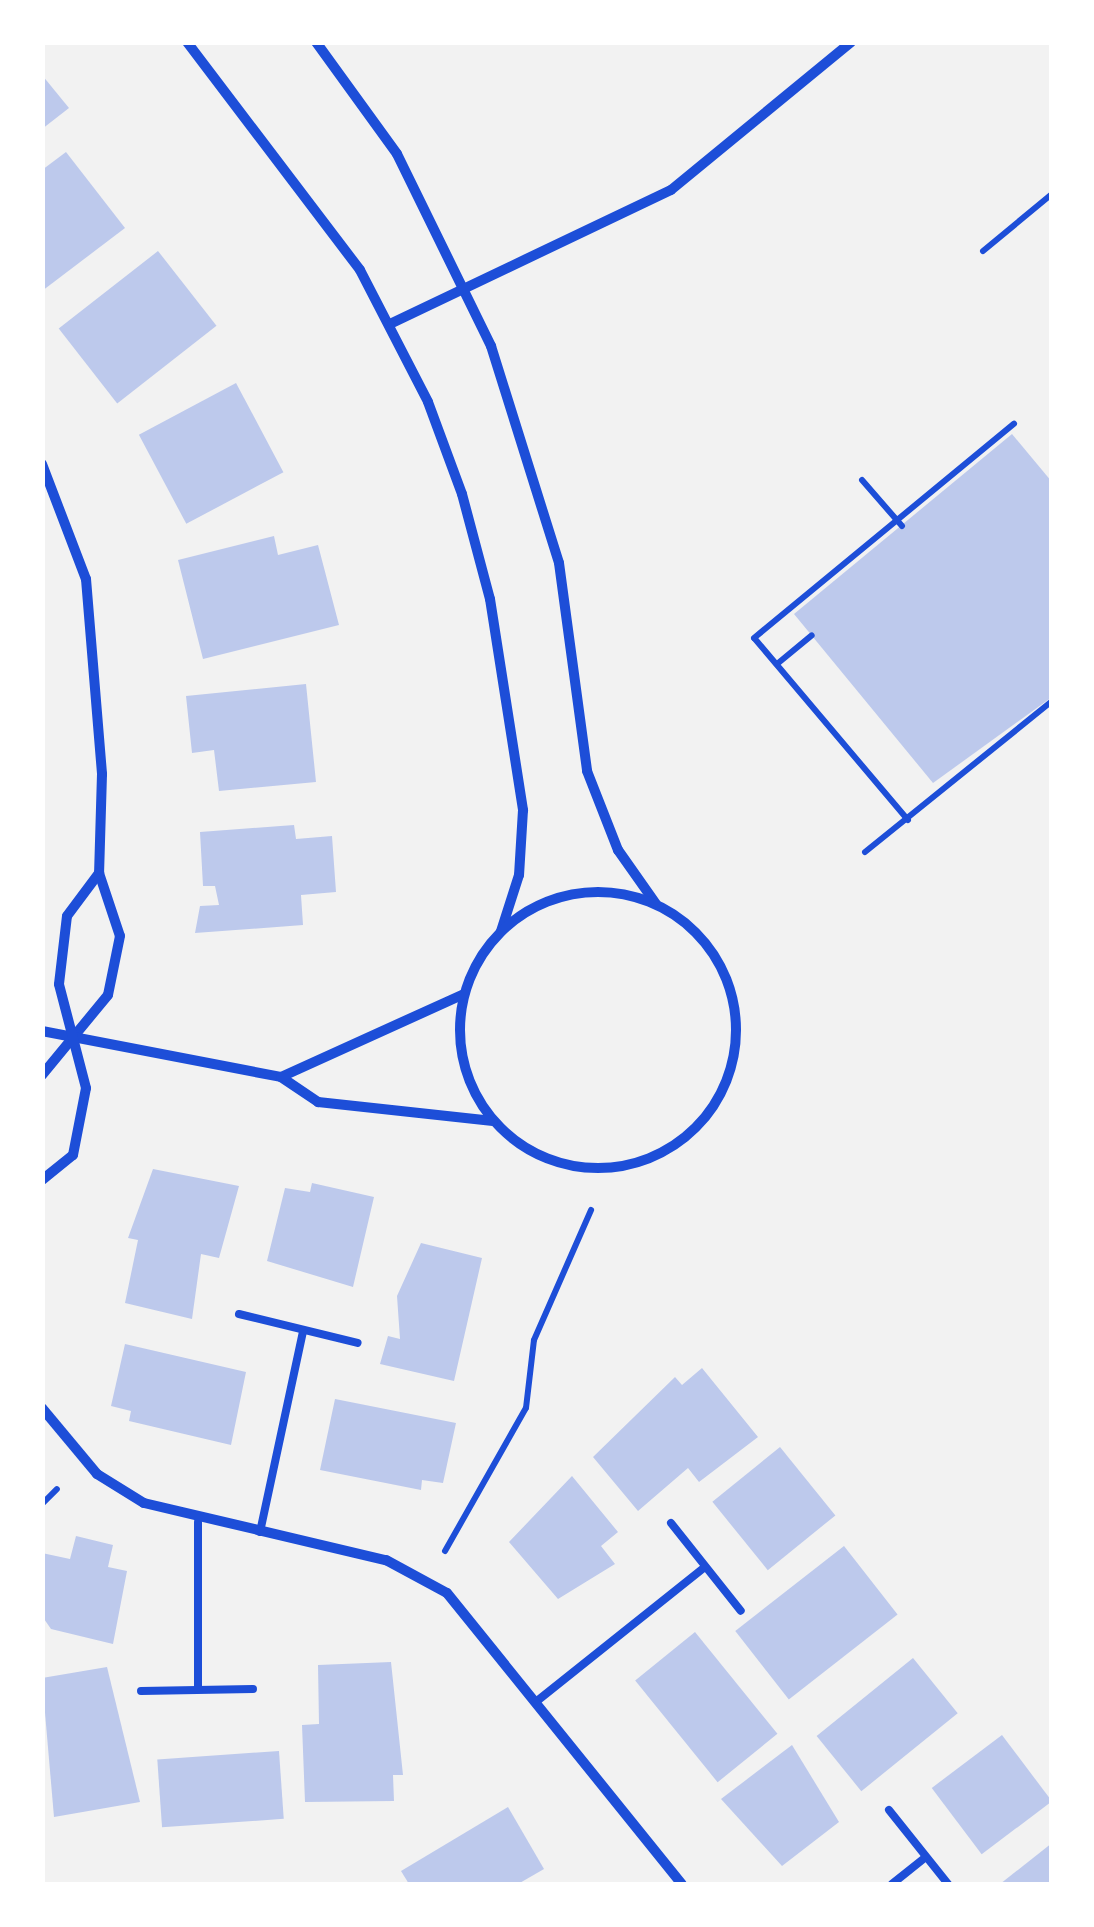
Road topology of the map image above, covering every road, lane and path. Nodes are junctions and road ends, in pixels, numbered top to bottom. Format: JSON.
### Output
{"nodes":[{"id":1,"x":187,"y":42,"type":"edge"},
{"id":2,"x":316,"y":42,"type":"edge"},
{"id":3,"x":851,"y":42,"type":"edge"},
{"id":4,"x":1052,"y":194,"type":"edge"},
{"id":5,"x":982,"y":251,"type":"dead end"},
{"id":6,"x":466,"y":287,"type":"junction"},
{"id":7,"x":392,"y":323,"type":"junction"},
{"id":8,"x":1014,"y":424,"type":"dead end"},
{"id":9,"x":42,"y":464,"type":"edge"},
{"id":10,"x":862,"y":480,"type":"dead end"},
{"id":11,"x":899,"y":523,"type":"junction"},
{"id":12,"x":812,"y":635,"type":"dead end"},
{"id":13,"x":777,"y":664,"type":"junction"},
{"id":14,"x":1050,"y":703,"type":"edge"},
{"id":15,"x":908,"y":820,"type":"junction"},
{"id":16,"x":865,"y":852,"type":"dead end"},
{"id":17,"x":99,"y":873,"type":"junction"},
{"id":18,"x":656,"y":904,"type":"junction"},
{"id":19,"x":500,"y":931,"type":"junction"},
{"id":20,"x":464,"y":994,"type":"junction"},
{"id":21,"x":42,"y":1031,"type":"edge"},
{"id":22,"x":72,"y":1038,"type":"junction"},
{"id":23,"x":42,"y":1075,"type":"edge"},
{"id":24,"x":281,"y":1078,"type":"junction"},
{"id":25,"x":493,"y":1121,"type":"junction"},
{"id":26,"x":43,"y":1180,"type":"edge"},
{"id":27,"x":590,"y":1210,"type":"dead end"},
{"id":28,"x":238,"y":1314,"type":"dead end"},
{"id":29,"x":303,"y":1331,"type":"junction"},
{"id":30,"x":358,"y":1343,"type":"dead end"},
{"id":31,"x":42,"y":1408,"type":"edge"},
{"id":32,"x":57,"y":1489,"type":"dead end"},
{"id":33,"x":42,"y":1504,"type":"edge"},
{"id":34,"x":198,"y":1522,"type":"junction"},
{"id":35,"x":670,"y":1523,"type":"dead end"},
{"id":36,"x":259,"y":1534,"type":"junction"},
{"id":37,"x":445,"y":1551,"type":"dead end"},
{"id":38,"x":705,"y":1567,"type":"junction"},
{"id":39,"x":741,"y":1611,"type":"dead end"},
{"id":40,"x":198,"y":1688,"type":"junction"},
{"id":41,"x":141,"y":1690,"type":"dead end"},
{"id":42,"x":253,"y":1690,"type":"dead end"},
{"id":43,"x":536,"y":1701,"type":"junction"},
{"id":44,"x":889,"y":1810,"type":"dead end"},
{"id":45,"x":926,"y":1857,"type":"junction"},
{"id":46,"x":682,"y":1884,"type":"edge"},
{"id":47,"x":892,"y":1884,"type":"edge"},
{"id":48,"x":948,"y":1884,"type":"edge"}],
"edges":[{"from":1,"to":7,"type":"street"},
{"from":2,"to":6,"type":"street"},
{"from":3,"to":6,"type":"street"},
{"from":4,"to":5,"type":"path"},
{"from":6,"to":7,"type":"street"},
{"from":6,"to":18,"type":"street"},
{"from":7,"to":19,"type":"street"},
{"from":8,"to":11,"type":"path"},
{"from":9,"to":17,"type":"street"},
{"from":10,"to":11,"type":"path"},
{"from":11,"to":13,"type":"path"},
{"from":12,"to":13,"type":"path"},
{"from":13,"to":15,"type":"path"},
{"from":14,"to":15,"type":"path"},
{"from":15,"to":16,"type":"path"},
{"from":17,"to":22,"type":"street"},
{"from":17,"to":22,"type":"street"},
{"from":18,"to":19,"type":"street"},
{"from":18,"to":25,"type":"street"},
{"from":19,"to":20,"type":"street"},
{"from":20,"to":24,"type":"street"},
{"from":20,"to":25,"type":"street"},
{"from":21,"to":22,"type":"street"},
{"from":22,"to":23,"type":"street"},
{"from":22,"to":24,"type":"street"},
{"from":22,"to":26,"type":"street"},
{"from":24,"to":25,"type":"street"},
{"from":27,"to":37,"type":"path"},
{"from":28,"to":29,"type":"lane"},
{"from":29,"to":30,"type":"lane"},
{"from":29,"to":36,"type":"lane"},
{"from":31,"to":34,"type":"street"},
{"from":32,"to":33,"type":"path"},
{"from":34,"to":36,"type":"street"},
{"from":34,"to":40,"type":"lane"},
{"from":35,"to":38,"type":"lane"},
{"from":36,"to":43,"type":"street"},
{"from":38,"to":39,"type":"lane"},
{"from":38,"to":43,"type":"lane"},
{"from":40,"to":41,"type":"lane"},
{"from":40,"to":42,"type":"lane"},
{"from":43,"to":46,"type":"street"},
{"from":44,"to":45,"type":"lane"},
{"from":45,"to":47,"type":"lane"},
{"from":45,"to":48,"type":"lane"}]}
